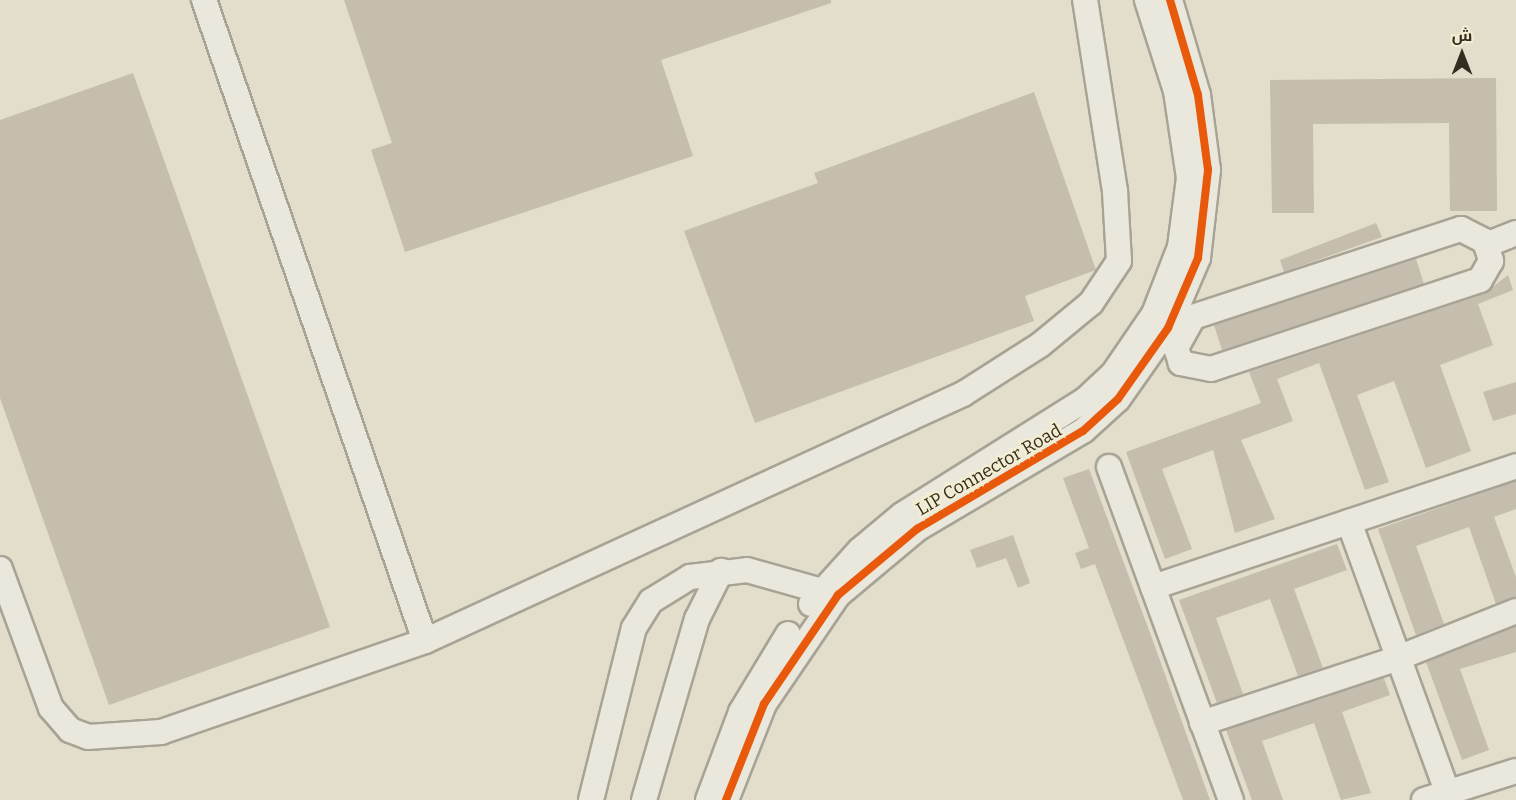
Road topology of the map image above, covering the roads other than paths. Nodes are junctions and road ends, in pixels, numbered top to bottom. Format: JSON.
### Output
{"nodes":[{"id":1,"x":204,"y":0,"type":"edge"},
{"id":2,"x":1085,"y":0,"type":"edge"},
{"id":3,"x":1147,"y":0,"type":"edge"},
{"id":4,"x":1170,"y":0,"type":"edge"},
{"id":5,"x":1516,"y":233,"type":"edge"},
{"id":6,"x":1486,"y":244,"type":"junction"},
{"id":7,"x":1186,"y":292,"type":"junction"},
{"id":8,"x":1193,"y":317,"type":"junction"},
{"id":9,"x":1516,"y":466,"type":"edge"},
{"id":10,"x":1109,"y":467,"type":"dead end"},
{"id":11,"x":1349,"y":522,"type":"junction"},
{"id":12,"x":0,"y":569,"type":"edge"},
{"id":13,"x":722,"y":571,"type":"junction"},
{"id":14,"x":1153,"y":587,"type":"junction"},
{"id":15,"x":830,"y":593,"type":"junction"},
{"id":16,"x":1516,"y":611,"type":"edge"},
{"id":17,"x":425,"y":640,"type":"junction"},
{"id":18,"x":1398,"y":658,"type":"junction"},
{"id":19,"x":1202,"y":723,"type":"junction"},
{"id":20,"x":1516,"y":771,"type":"edge"},
{"id":21,"x":1448,"y":796,"type":"edge"},
{"id":22,"x":591,"y":800,"type":"edge"},
{"id":23,"x":644,"y":800,"type":"edge"},
{"id":24,"x":708,"y":800,"type":"edge"},
{"id":25,"x":726,"y":800,"type":"edge"},
{"id":26,"x":1231,"y":800,"type":"edge"},
{"id":27,"x":1424,"y":800,"type":"edge"}],
"edges":[{"from":1,"to":17,"type":"street"},
{"from":2,"to":17,"type":"street"},
{"from":3,"to":15,"type":"street","name":"LIP Connector Road"},
{"from":4,"to":7,"type":"street","name":"LIP Connector Road"},
{"from":5,"to":6,"type":"street"},
{"from":6,"to":8,"type":"street"},
{"from":6,"to":8,"type":"street"},
{"from":7,"to":8,"type":"street"},
{"from":7,"to":15,"type":"street","name":"LIP Connector Road"},
{"from":9,"to":11,"type":"street"},
{"from":10,"to":14,"type":"street"},
{"from":11,"to":14,"type":"street"},
{"from":11,"to":18,"type":"street"},
{"from":12,"to":17,"type":"street"},
{"from":13,"to":15,"type":"street"},
{"from":13,"to":22,"type":"street"},
{"from":13,"to":23,"type":"street"},
{"from":14,"to":19,"type":"street"},
{"from":15,"to":24,"type":"street","name":"LIP Connector Road"},
{"from":15,"to":25,"type":"street","name":"LIP Connector Road"},
{"from":16,"to":18,"type":"street"},
{"from":18,"to":19,"type":"street"},
{"from":18,"to":21,"type":"street"},
{"from":19,"to":26,"type":"street"},
{"from":20,"to":21,"type":"street"},
{"from":21,"to":27,"type":"street"}]}
